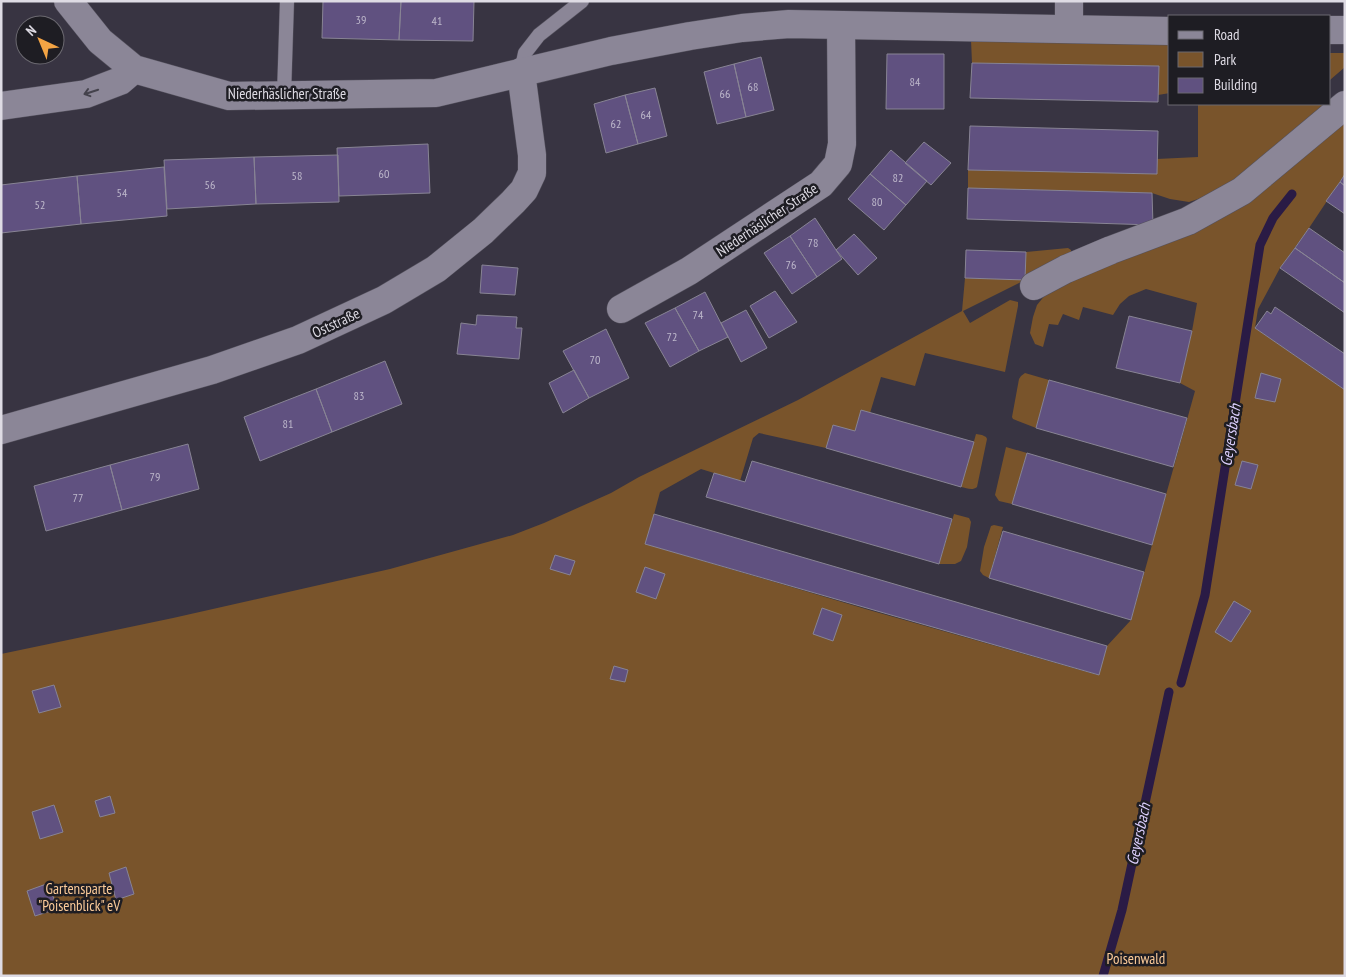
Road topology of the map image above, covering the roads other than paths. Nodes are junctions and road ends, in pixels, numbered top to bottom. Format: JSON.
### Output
{"nodes":[{"id":1,"x":68,"y":1,"type":"edge"},
{"id":2,"x":287,"y":1,"type":"edge"},
{"id":3,"x":582,"y":1,"type":"edge"},
{"id":4,"x":1069,"y":1,"type":"edge"},
{"id":5,"x":841,"y":25,"type":"junction"},
{"id":6,"x":1069,"y":29,"type":"junction"},
{"id":7,"x":1331,"y":30,"type":"edge"},
{"id":8,"x":1345,"y":30,"type":"edge"},
{"id":9,"x":1168,"y":31,"type":"edge"},
{"id":10,"x":134,"y":69,"type":"junction"},
{"id":11,"x":521,"y":72,"type":"junction"},
{"id":12,"x":284,"y":95,"type":"junction"},
{"id":13,"x":1345,"y":105,"type":"edge"},
{"id":14,"x":1,"y":106,"type":"edge"},
{"id":15,"x":1034,"y":286,"type":"dead end"},
{"id":16,"x":621,"y":308,"type":"dead end"},
{"id":17,"x":1,"y":430,"type":"edge"}],
"edges":[{"from":1,"to":10,"type":"street"},
{"from":2,"to":12,"type":"lane"},
{"from":3,"to":11,"type":"lane"},
{"from":4,"to":6,"type":"street"},
{"from":5,"to":6,"type":"street","name":"Niederhäslicher Straße"},
{"from":5,"to":11,"type":"street","name":"Niederhäslicher Straße"},
{"from":5,"to":16,"type":"street","name":"Niederhäslicher Straße"},
{"from":6,"to":9,"type":"street","name":"Niederhäslicher Straße"},
{"from":7,"to":8,"type":"street"},
{"from":10,"to":12,"type":"street","name":"Niederhäslicher Straße"},
{"from":10,"to":14,"type":"street","one_way":true},
{"from":11,"to":12,"type":"street","name":"Niederhäslicher Straße"},
{"from":11,"to":17,"type":"street","name":"Oststraße"},
{"from":13,"to":15,"type":"street"}]}
